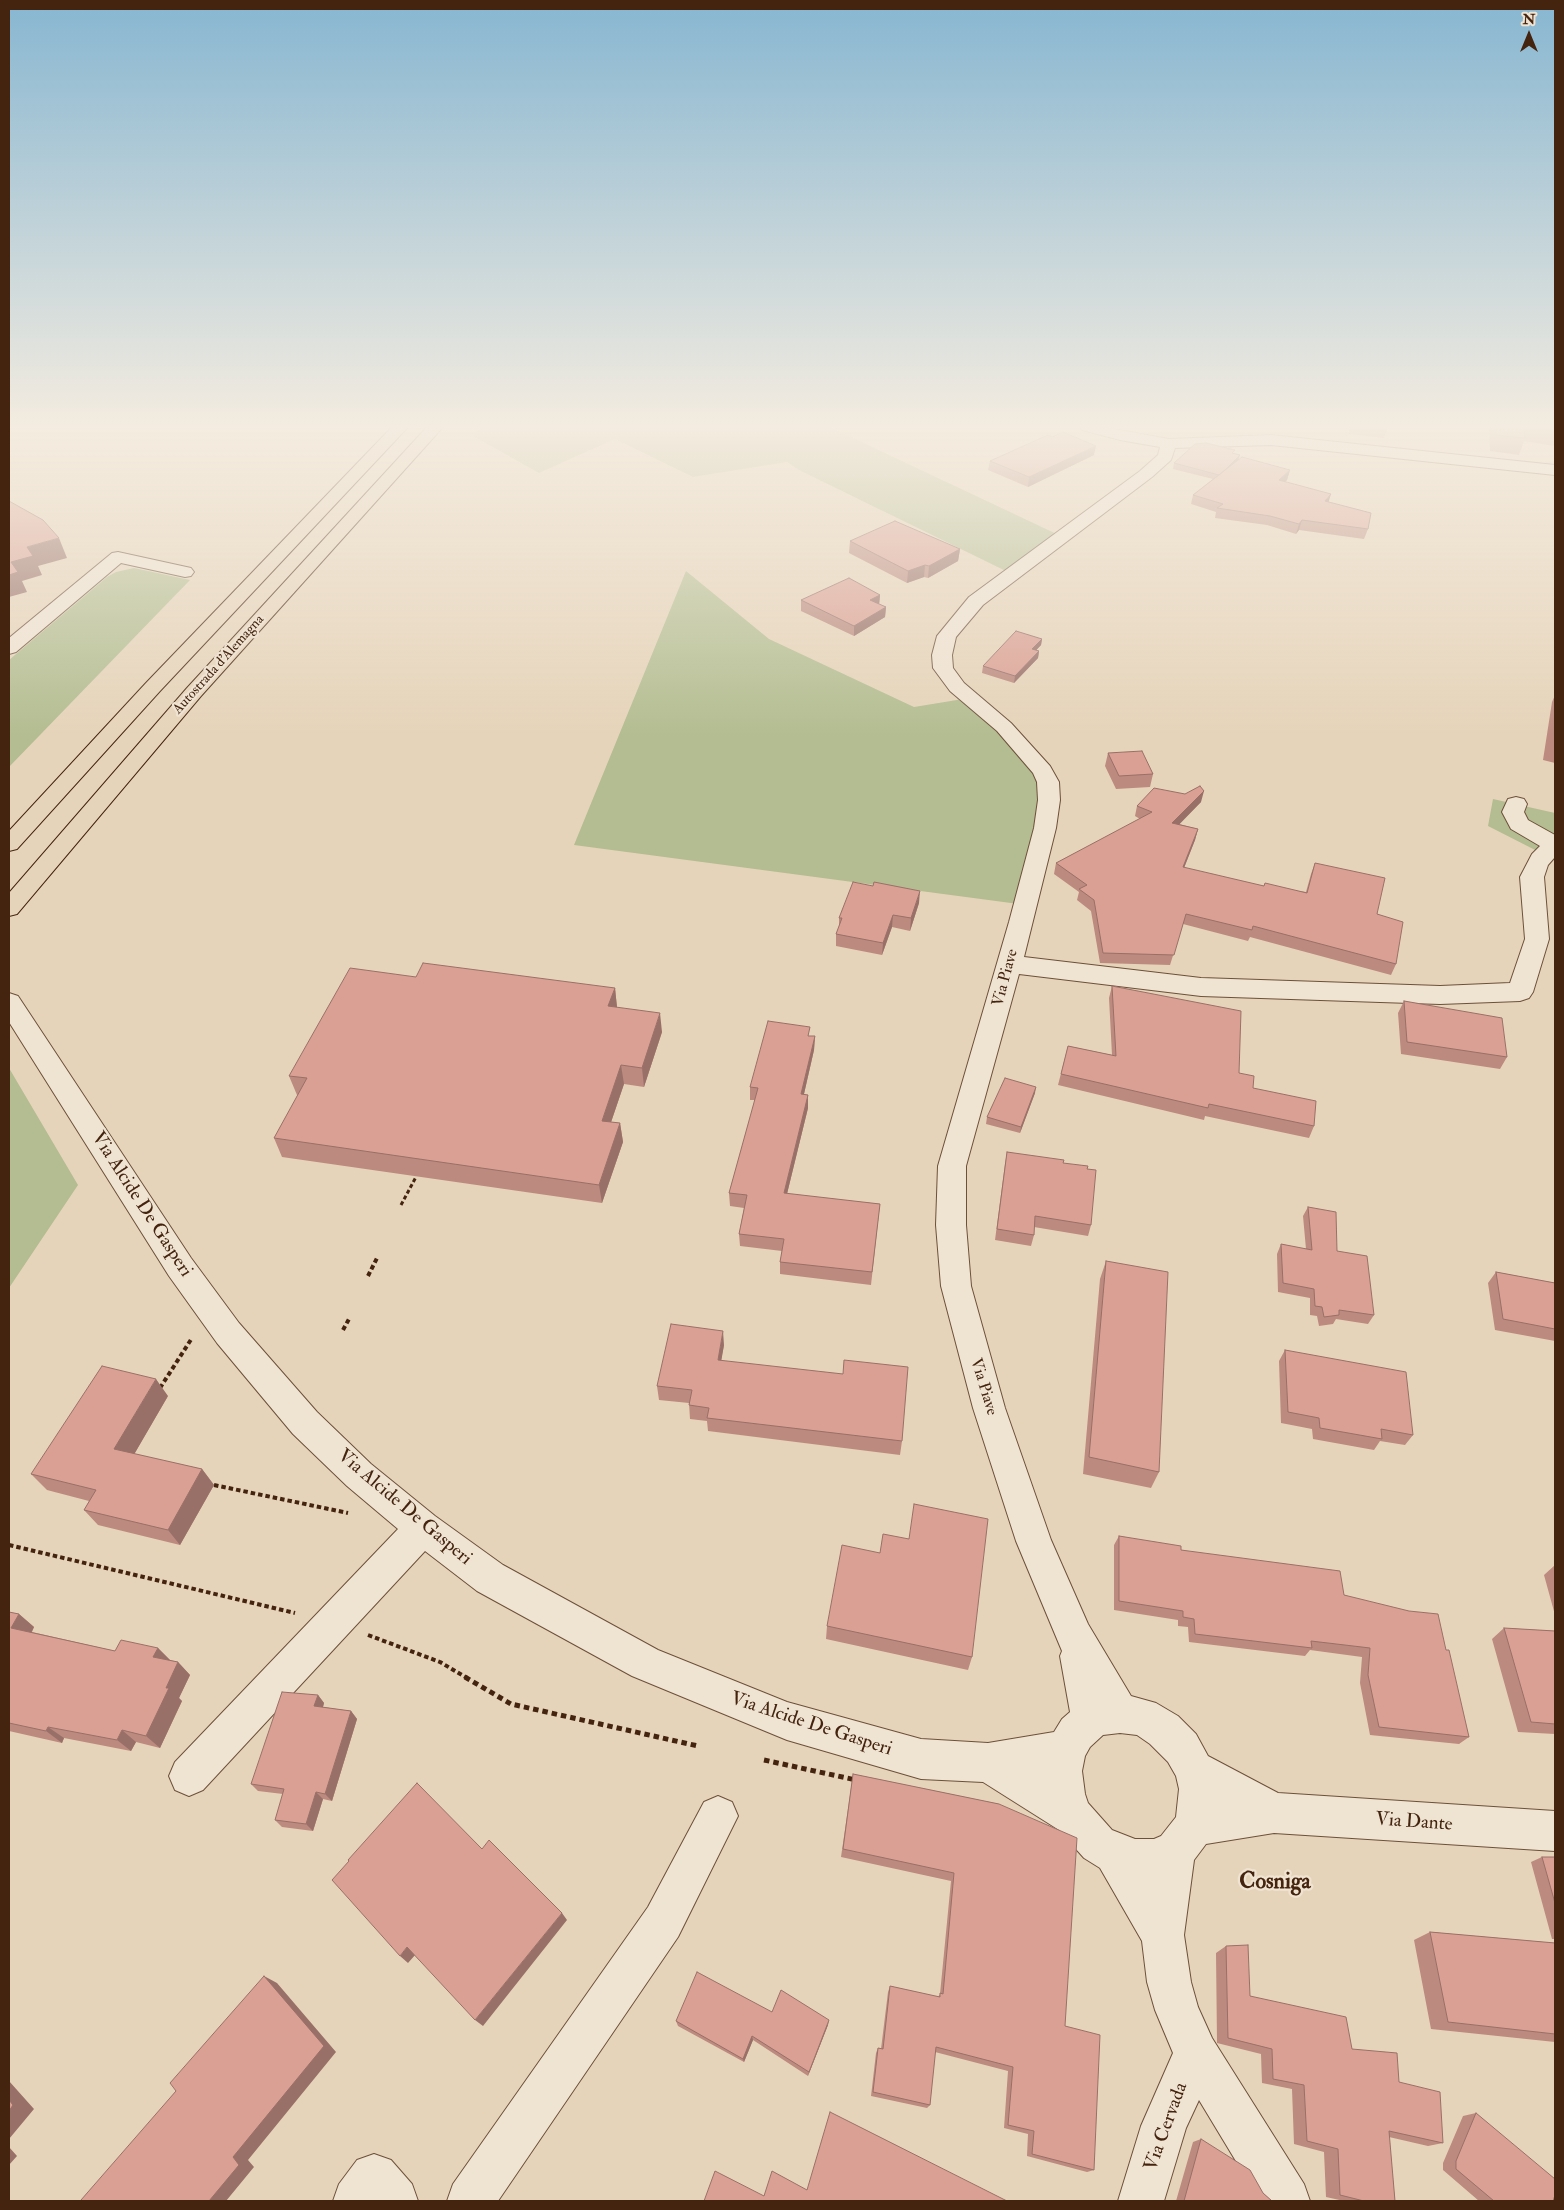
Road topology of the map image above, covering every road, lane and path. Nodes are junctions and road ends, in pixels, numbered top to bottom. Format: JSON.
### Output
{"nodes":[{"id":1,"x":301,"y":530,"type":"edge"},
{"id":2,"x":341,"y":530,"type":"edge"},
{"id":3,"x":1070,"y":530,"type":"edge"},
{"id":4,"x":186,"y":572,"type":"dead end"},
{"id":5,"x":9,"y":648,"type":"edge"},
{"id":6,"x":1516,"y":804,"type":"dead end"},
{"id":7,"x":9,"y":844,"type":"edge"},
{"id":8,"x":1555,"y":846,"type":"edge"},
{"id":9,"x":9,"y":908,"type":"edge"},
{"id":10,"x":1010,"y":964,"type":"junction"},
{"id":11,"x":9,"y":1002,"type":"edge"},
{"id":12,"x":416,"y":1176,"type":"edge"},
{"id":13,"x":401,"y":1205,"type":"dead end"},
{"id":14,"x":378,"y":1256,"type":"dead end"},
{"id":15,"x":368,"y":1276,"type":"dead end"},
{"id":16,"x":348,"y":1319,"type":"dead end"},
{"id":17,"x":343,"y":1330,"type":"dead end"},
{"id":18,"x":192,"y":1338,"type":"dead end"},
{"id":19,"x":157,"y":1393,"type":"edge"},
{"id":20,"x":214,"y":1485,"type":"dead end"},
{"id":21,"x":348,"y":1514,"type":"dead end"},
{"id":22,"x":423,"y":1528,"type":"junction"},
{"id":23,"x":9,"y":1545,"type":"edge"},
{"id":24,"x":301,"y":1615,"type":"dead end"},
{"id":25,"x":366,"y":1634,"type":"dead end"},
{"id":26,"x":1106,"y":1717,"type":"junction"},
{"id":27,"x":698,"y":1746,"type":"dead end"},
{"id":28,"x":1066,"y":1750,"type":"junction"},
{"id":29,"x":988,"y":1762,"type":"junction"},
{"id":30,"x":1194,"y":1770,"type":"junction"},
{"id":31,"x":189,"y":1776,"type":"dead end"},
{"id":32,"x":1274,"y":1813,"type":"junction"},
{"id":33,"x":718,"y":1816,"type":"dead end"},
{"id":34,"x":1073,"y":1816,"type":"junction"},
{"id":35,"x":1555,"y":1831,"type":"edge"},
{"id":36,"x":1184,"y":1838,"type":"junction"},
{"id":37,"x":1114,"y":1854,"type":"junction"},
{"id":38,"x":1163,"y":1935,"type":"junction"},
{"id":39,"x":1196,"y":2054,"type":"junction"},
{"id":40,"x":356,"y":2201,"type":"edge"},
{"id":41,"x":395,"y":2201,"type":"edge"},
{"id":42,"x":470,"y":2201,"type":"edge"},
{"id":43,"x":1141,"y":2201,"type":"edge"},
{"id":44,"x":1287,"y":2201,"type":"edge"}],
"edges":[{"from":1,"to":7,"type":"highway","name":"Autostrada d'Alemagna"},
{"from":2,"to":9,"type":"highway","name":"Autostrada d'Alemagna"},
{"from":3,"to":10,"type":"street","name":"Via Piave"},
{"from":4,"to":5,"type":"street"},
{"from":6,"to":8,"type":"street"},
{"from":8,"to":10,"type":"street"},
{"from":10,"to":26,"type":"street","name":"Via Piave"},
{"from":11,"to":22,"type":"street","name":"Via Alcide De Gasperi"},
{"from":12,"to":13,"type":"path"},
{"from":14,"to":15,"type":"path"},
{"from":16,"to":17,"type":"path"},
{"from":18,"to":19,"type":"path"},
{"from":20,"to":21,"type":"path"},
{"from":22,"to":29,"type":"street","name":"Via Alcide De Gasperi"},
{"from":22,"to":31,"type":"street"},
{"from":23,"to":24,"type":"path"},
{"from":25,"to":27,"type":"path"},
{"from":26,"to":28,"type":"street"},
{"from":26,"to":30,"type":"street"},
{"from":28,"to":29,"type":"street","name":"Via Alcide De Gasperi"},
{"from":28,"to":34,"type":"street"},
{"from":29,"to":34,"type":"street","name":"Via Alcide De Gasperi"},
{"from":30,"to":32,"type":"street","name":"Via Dante"},
{"from":30,"to":36,"type":"street"},
{"from":32,"to":35,"type":"street","name":"Via Dante"},
{"from":32,"to":36,"type":"street","name":"Via Dante"},
{"from":33,"to":42,"type":"street"},
{"from":34,"to":37,"type":"street"},
{"from":36,"to":37,"type":"street"},
{"from":36,"to":38,"type":"street"},
{"from":37,"to":38,"type":"street"},
{"from":38,"to":39,"type":"street"},
{"from":39,"to":43,"type":"street","name":"Via Cervada"},
{"from":39,"to":44,"type":"street"},
{"from":40,"to":41,"type":"street"}]}
